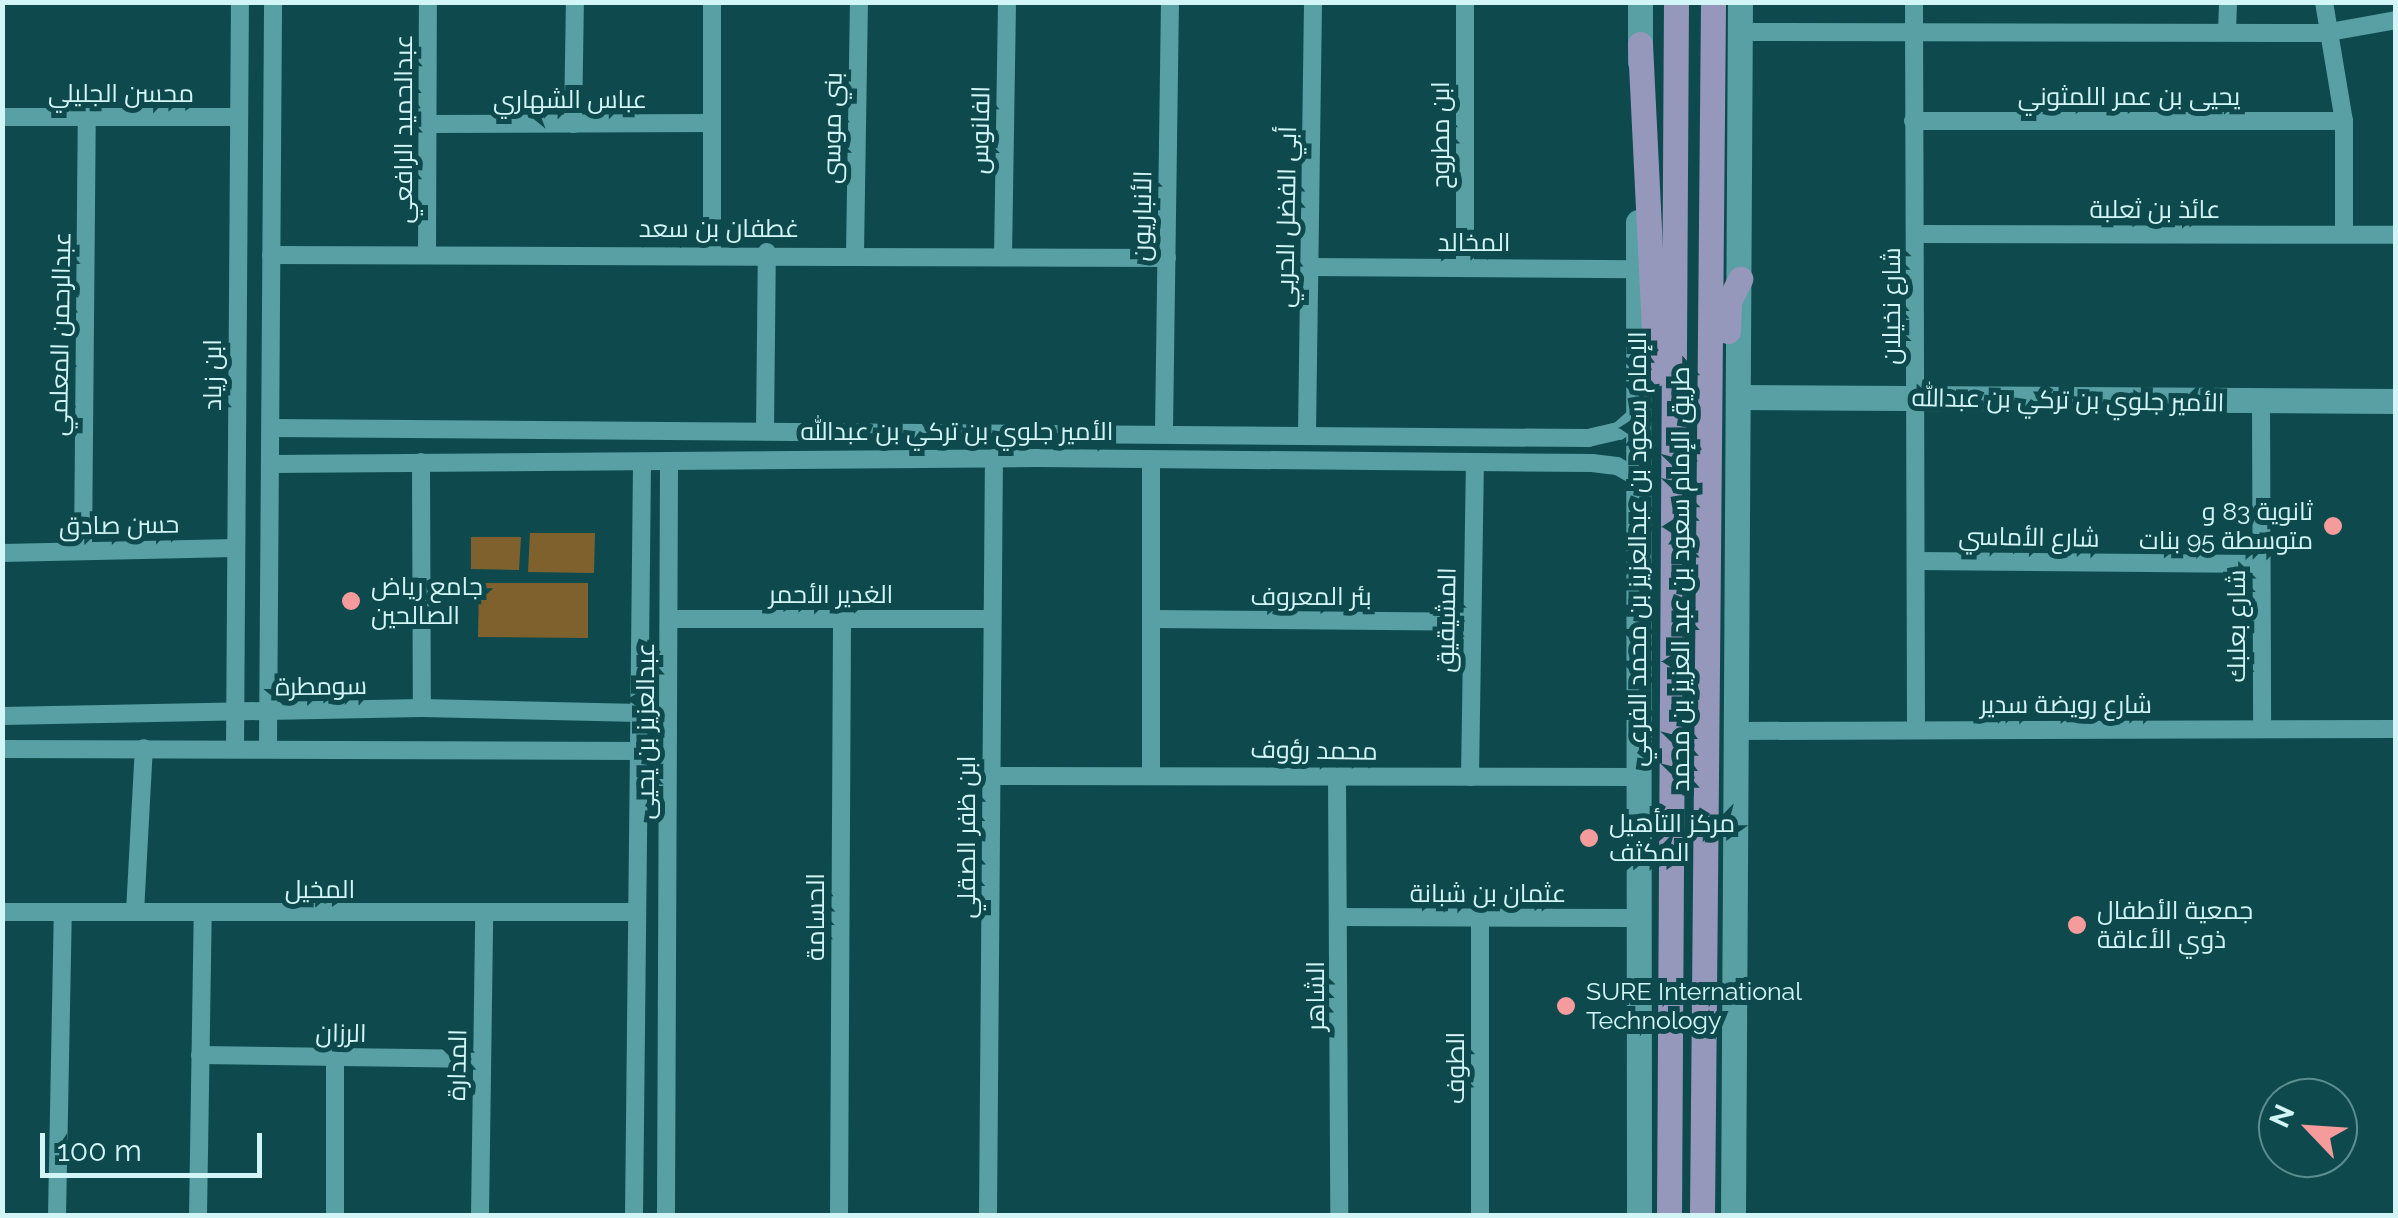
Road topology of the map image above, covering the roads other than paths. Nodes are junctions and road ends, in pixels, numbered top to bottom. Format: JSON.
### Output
{"nodes":[{"id":1,"x":240,"y":2,"type":"edge"},
{"id":2,"x":273,"y":2,"type":"edge"},
{"id":3,"x":428,"y":2,"type":"edge"},
{"id":4,"x":574,"y":2,"type":"edge"},
{"id":5,"x":712,"y":2,"type":"edge"},
{"id":6,"x":859,"y":2,"type":"edge"},
{"id":7,"x":1008,"y":2,"type":"edge"},
{"id":8,"x":1170,"y":2,"type":"edge"},
{"id":9,"x":1312,"y":2,"type":"edge"},
{"id":10,"x":1465,"y":2,"type":"edge"},
{"id":11,"x":1640,"y":2,"type":"edge"},
{"id":12,"x":1676,"y":2,"type":"edge"},
{"id":13,"x":1713,"y":2,"type":"edge"},
{"id":14,"x":1740,"y":2,"type":"edge"},
{"id":15,"x":1914,"y":2,"type":"edge"},
{"id":16,"x":2228,"y":2,"type":"edge"},
{"id":17,"x":2324,"y":2,"type":"edge"},
{"id":18,"x":2396,"y":20,"type":"edge"},
{"id":19,"x":1740,"y":32,"type":"junction"},
{"id":20,"x":2228,"y":32,"type":"junction"},
{"id":21,"x":2324,"y":33,"type":"junction"},
{"id":22,"x":1914,"y":35,"type":"junction"},
{"id":23,"x":1640,"y":44,"type":"junction"},
{"id":24,"x":2,"y":117,"type":"edge"},
{"id":25,"x":239,"y":117,"type":"junction"},
{"id":26,"x":86,"y":118,"type":"junction"},
{"id":27,"x":1914,"y":121,"type":"junction"},
{"id":28,"x":2344,"y":121,"type":"junction"},
{"id":29,"x":711,"y":123,"type":"junction"},
{"id":30,"x":429,"y":124,"type":"junction"},
{"id":31,"x":573,"y":124,"type":"junction"},
{"id":32,"x":1916,"y":234,"type":"junction"},
{"id":33,"x":2344,"y":234,"type":"junction"},
{"id":34,"x":2396,"y":235,"type":"edge"},
{"id":35,"x":768,"y":252,"type":"junction"},
{"id":36,"x":712,"y":253,"type":"junction"},
{"id":37,"x":855,"y":254,"type":"junction"},
{"id":38,"x":271,"y":255,"type":"junction"},
{"id":39,"x":427,"y":255,"type":"junction"},
{"id":40,"x":1003,"y":258,"type":"junction"},
{"id":41,"x":1167,"y":258,"type":"junction"},
{"id":42,"x":1310,"y":267,"type":"junction"},
{"id":43,"x":1465,"y":267,"type":"junction"},
{"id":44,"x":1638,"y":269,"type":"junction"},
{"id":45,"x":1740,"y":279,"type":"junction"},
{"id":46,"x":1740,"y":397,"type":"junction"},
{"id":47,"x":1916,"y":397,"type":"junction"},
{"id":48,"x":2396,"y":401,"type":"edge"},
{"id":49,"x":2262,"y":403,"type":"junction"},
{"id":50,"x":1637,"y":415,"type":"junction"},
{"id":51,"x":271,"y":428,"type":"junction"},
{"id":52,"x":652,"y":430,"type":"junction"},
{"id":53,"x":764,"y":430,"type":"junction"},
{"id":54,"x":1164,"y":430,"type":"junction"},
{"id":55,"x":1307,"y":433,"type":"junction"},
{"id":56,"x":1037,"y":434,"type":"junction"},
{"id":57,"x":1060,"y":434,"type":"junction"},
{"id":58,"x":1588,"y":438,"type":"junction"},
{"id":59,"x":994,"y":458,"type":"junction"},
{"id":60,"x":1037,"y":458,"type":"junction"},
{"id":61,"x":1059,"y":459,"type":"junction"},
{"id":62,"x":1151,"y":461,"type":"junction"},
{"id":63,"x":422,"y":462,"type":"junction"},
{"id":64,"x":654,"y":463,"type":"junction"},
{"id":65,"x":1592,"y":463,"type":"junction"},
{"id":66,"x":272,"y":464,"type":"junction"},
{"id":67,"x":1474,"y":464,"type":"junction"},
{"id":68,"x":1640,"y":479,"type":"junction"},
{"id":69,"x":1712,"y":514,"type":"junction"},
{"id":70,"x":236,"y":548,"type":"junction"},
{"id":71,"x":82,"y":550,"type":"junction"},
{"id":72,"x":2,"y":552,"type":"edge"},
{"id":73,"x":1917,"y":561,"type":"junction"},
{"id":74,"x":2260,"y":564,"type":"junction"},
{"id":75,"x":671,"y":619,"type":"junction"},
{"id":76,"x":842,"y":619,"type":"junction"},
{"id":77,"x":991,"y":619,"type":"junction"},
{"id":78,"x":1152,"y":619,"type":"junction"},
{"id":79,"x":1469,"y":622,"type":"junction"},
{"id":80,"x":1669,"y":628,"type":"junction"},
{"id":81,"x":422,"y":708,"type":"junction"},
{"id":82,"x":269,"y":712,"type":"junction"},
{"id":83,"x":233,"y":713,"type":"junction"},
{"id":84,"x":640,"y":713,"type":"junction"},
{"id":85,"x":2,"y":716,"type":"edge"},
{"id":86,"x":2262,"y":728,"type":"junction"},
{"id":87,"x":2396,"y":729,"type":"edge"},
{"id":88,"x":1736,"y":730,"type":"junction"},
{"id":89,"x":1916,"y":730,"type":"junction"},
{"id":90,"x":268,"y":746,"type":"junction"},
{"id":91,"x":144,"y":748,"type":"junction"},
{"id":92,"x":235,"y":748,"type":"junction"},
{"id":93,"x":2,"y":750,"type":"edge"},
{"id":94,"x":639,"y":752,"type":"junction"},
{"id":95,"x":1151,"y":771,"type":"junction"},
{"id":96,"x":991,"y":776,"type":"junction"},
{"id":97,"x":1470,"y":776,"type":"junction"},
{"id":98,"x":1337,"y":777,"type":"junction"},
{"id":99,"x":1637,"y":777,"type":"junction"},
{"id":100,"x":2,"y":912,"type":"edge"},
{"id":101,"x":63,"y":912,"type":"junction"},
{"id":102,"x":135,"y":912,"type":"junction"},
{"id":103,"x":637,"y":912,"type":"junction"},
{"id":104,"x":203,"y":913,"type":"junction"},
{"id":105,"x":484,"y":914,"type":"junction"},
{"id":106,"x":1340,"y":917,"type":"junction"},
{"id":107,"x":1636,"y":918,"type":"junction"},
{"id":108,"x":1480,"y":920,"type":"junction"},
{"id":109,"x":638,"y":998,"type":"junction"},
{"id":110,"x":668,"y":999,"type":"junction"},
{"id":111,"x":200,"y":1054,"type":"junction"},
{"id":112,"x":335,"y":1058,"type":"junction"},
{"id":113,"x":482,"y":1059,"type":"junction"},
{"id":114,"x":57,"y":1216,"type":"edge"},
{"id":115,"x":198,"y":1216,"type":"edge"},
{"id":116,"x":335,"y":1216,"type":"edge"},
{"id":117,"x":480,"y":1216,"type":"edge"},
{"id":118,"x":634,"y":1216,"type":"edge"},
{"id":119,"x":666,"y":1216,"type":"edge"},
{"id":120,"x":839,"y":1216,"type":"edge"},
{"id":121,"x":988,"y":1216,"type":"edge"},
{"id":122,"x":1339,"y":1216,"type":"edge"},
{"id":123,"x":1480,"y":1216,"type":"edge"},
{"id":124,"x":1639,"y":1216,"type":"edge"},
{"id":125,"x":1669,"y":1216,"type":"edge"},
{"id":126,"x":1702,"y":1216,"type":"edge"},
{"id":127,"x":1733,"y":1216,"type":"edge"}],
"edges":[{"from":1,"to":25,"type":"street","name":"ابن زياد"},
{"from":2,"to":38,"type":"street"},
{"from":3,"to":30,"type":"street","name":"عبدالحميد الرافعي"},
{"from":4,"to":31,"type":"street"},
{"from":5,"to":29,"type":"street"},
{"from":6,"to":37,"type":"street","name":"بني موسى"},
{"from":7,"to":40,"type":"street","name":"الفانوس"},
{"from":8,"to":41,"type":"street","name":"الأنباريون"},
{"from":9,"to":42,"type":"street","name":"أبي الفضل الحربي"},
{"from":10,"to":43,"type":"street","name":"ابن مطروح"},
{"from":11,"to":23,"type":"street","name":"الإمام سعود بن عبدالعزيز بن محمد الفرعي"},
{"from":12,"to":80,"type":"main road","name":"طريق الإمام سعود بن عبد العزيز بن محمد"},
{"from":13,"to":69,"type":"main road","name":"طريق الإمام سعود بن عبد العزيز بن محمد"},
{"from":14,"to":19,"type":"street"},
{"from":15,"to":22,"type":"street","name":"شارع نخيلان"},
{"from":16,"to":20,"type":"street"},
{"from":17,"to":21,"type":"street"},
{"from":18,"to":21,"type":"street"},
{"from":19,"to":22,"type":"street"},
{"from":19,"to":45,"type":"street"},
{"from":20,"to":21,"type":"street"},
{"from":20,"to":22,"type":"street"},
{"from":21,"to":28,"type":"street"},
{"from":22,"to":27,"type":"street","name":"شارع نخيلان"},
{"from":23,"to":44,"type":"street","name":"الإمام سعود بن عبدالعزيز بن محمد الفرعي"},
{"from":23,"to":80,"type":"main road"},
{"from":24,"to":26,"type":"street","name":"محسن الجليلي"},
{"from":25,"to":26,"type":"street","name":"محسن الجليلي"},
{"from":25,"to":70,"type":"street","name":"ابن زياد"},
{"from":26,"to":71,"type":"street","name":"عبدالرحمن المعلمي"},
{"from":27,"to":28,"type":"street","name":"يحيى بن عمر اللمثوني"},
{"from":27,"to":32,"type":"street","name":"شارع نخيلان"},
{"from":28,"to":33,"type":"street"},
{"from":29,"to":31,"type":"street","name":"عباس الشهاري"},
{"from":29,"to":36,"type":"street"},
{"from":30,"to":31,"type":"street","name":"عباس الشهاري"},
{"from":30,"to":39,"type":"street","name":"عبدالحميد الرافعي"},
{"from":32,"to":33,"type":"street","name":"عائذ بن ثعلبة"},
{"from":32,"to":47,"type":"street","name":"شارع نخيلان"},
{"from":33,"to":34,"type":"street","name":"عائذ بن ثعلبة"},
{"from":35,"to":36,"type":"street","name":"غطفان بن سعد"},
{"from":35,"to":37,"type":"street","name":"غطفان بن سعد"},
{"from":35,"to":53,"type":"street"},
{"from":36,"to":39,"type":"street","name":"غطفان بن سعد"},
{"from":37,"to":40,"type":"street","name":"غطفان بن سعد"},
{"from":38,"to":39,"type":"street","name":"غطفان بن سعد"},
{"from":38,"to":51,"type":"street"},
{"from":40,"to":41,"type":"street","name":"غطفان بن سعد"},
{"from":41,"to":54,"type":"street","name":"الأنباريون"},
{"from":42,"to":43,"type":"street","name":"المخالد"},
{"from":42,"to":55,"type":"street","name":"أبي الفضل الحربي"},
{"from":43,"to":44,"type":"street","name":"المخالد"},
{"from":44,"to":50,"type":"street","name":"الإمام سعود بن عبدالعزيز بن محمد الفرعي"},
{"from":45,"to":46,"type":"street"},
{"from":45,"to":69,"type":"main road"},
{"from":46,"to":47,"type":"street","name":"الأمير جلوي بن تركي بن عبدالله"},
{"from":46,"to":88,"type":"street"},
{"from":47,"to":49,"type":"street","name":"الأمير جلوي بن تركي بن عبدالله"},
{"from":47,"to":73,"type":"street","name":"شارع نخيلان"},
{"from":48,"to":49,"type":"street","name":"الأمير جلوي بن تركي بن عبدالله"},
{"from":49,"to":74,"type":"street","name":"شارع بعلبك"},
{"from":50,"to":58,"type":"street","name":"الأمير جلوي بن تركي بن عبدالله"},
{"from":50,"to":68,"type":"street","name":"الإمام سعود بن عبدالعزيز بن محمد الفرعي"},
{"from":51,"to":52,"type":"street","name":"الأمير جلوي بن تركي بن عبدالله"},
{"from":51,"to":66,"type":"street"},
{"from":52,"to":53,"type":"street","name":"الأمير جلوي بن تركي بن عبدالله"},
{"from":52,"to":64,"type":"street"},
{"from":53,"to":56,"type":"street","name":"الأمير جلوي بن تركي بن عبدالله"},
{"from":54,"to":55,"type":"street","name":"الأمير جلوي بن تركي بن عبدالله"},
{"from":54,"to":57,"type":"street","name":"الأمير جلوي بن تركي بن عبدالله"},
{"from":55,"to":58,"type":"street","name":"الأمير جلوي بن تركي بن عبدالله"},
{"from":56,"to":57,"type":"street","name":"الأمير جلوي بن تركي بن عبدالله"},
{"from":56,"to":60,"type":"street"},
{"from":57,"to":61,"type":"street"},
{"from":58,"to":65,"type":"street"},
{"from":59,"to":60,"type":"street","name":"الأمير جلوي بن تركي بن عبدالله"},
{"from":59,"to":64,"type":"street","name":"الأمير جلوي بن تركي بن عبدالله"},
{"from":59,"to":77,"type":"street","name":"ابن ظفر الصقلي"},
{"from":60,"to":61,"type":"street","name":"الأمير جلوي بن تركي بن عبدالله"},
{"from":61,"to":62,"type":"street","name":"الأمير جلوي بن تركي بن عبدالله"},
{"from":62,"to":67,"type":"street","name":"الأمير جلوي بن تركي بن عبدالله"},
{"from":62,"to":78,"type":"street"},
{"from":63,"to":64,"type":"street","name":"الأمير جلوي بن تركي بن عبدالله"},
{"from":63,"to":66,"type":"street","name":"الأمير جلوي بن تركي بن عبدالله"},
{"from":63,"to":81,"type":"street"},
{"from":64,"to":75,"type":"street","name":"عبدالعزيز بن يحيى"},
{"from":64,"to":84,"type":"street","name":"عبدالعزيز بن يحيى"},
{"from":65,"to":67,"type":"street","name":"الأمير جلوي بن تركي بن عبدالله"},
{"from":65,"to":68,"type":"street","name":"الأمير جلوي بن تركي بن عبدالله"},
{"from":66,"to":82,"type":"street"},
{"from":67,"to":79,"type":"street","name":"المشيقيق"},
{"from":68,"to":99,"type":"street","name":"الإمام سعود بن عبدالعزيز بن محمد الفرعي"},
{"from":69,"to":126,"type":"main road","name":"طريق الإمام سعود بن عبد العزيز بن محمد"},
{"from":70,"to":71,"type":"street","name":"حسن صادق"},
{"from":70,"to":83,"type":"street","name":"ابن زياد"},
{"from":71,"to":72,"type":"street","name":"حسن صادق"},
{"from":73,"to":74,"type":"street","name":"شارع الأماسي"},
{"from":73,"to":89,"type":"street","name":"شارع نخيلان"},
{"from":74,"to":86,"type":"street","name":"شارع بعلبك"},
{"from":75,"to":76,"type":"street","name":"الغدير الأحمر"},
{"from":75,"to":110,"type":"street","name":"عبدالعزيز بن يحيى"},
{"from":76,"to":77,"type":"street","name":"الغدير الأحمر"},
{"from":76,"to":120,"type":"street","name":"الحسامة"},
{"from":77,"to":96,"type":"street","name":"ابن ظفر الصقلي"},
{"from":78,"to":79,"type":"street","name":"بئر المعروف"},
{"from":78,"to":95,"type":"street"},
{"from":79,"to":97,"type":"street","name":"المشيقيق"},
{"from":80,"to":125,"type":"main road","name":"طريق الإمام سعود بن عبد العزيز بن محمد"},
{"from":81,"to":82,"type":"street","name":"سومطرة"},
{"from":81,"to":84,"type":"street","name":"سومطرة"},
{"from":82,"to":83,"type":"street","name":"سومطرة"},
{"from":82,"to":90,"type":"street"},
{"from":83,"to":85,"type":"street","name":"سومطرة"},
{"from":83,"to":92,"type":"street","name":"ابن زياد"},
{"from":84,"to":94,"type":"street","name":"عبدالعزيز بن يحيى"},
{"from":86,"to":87,"type":"street","name":"شارع رويضة سدير"},
{"from":86,"to":89,"type":"street","name":"شارع رويضة سدير"},
{"from":88,"to":89,"type":"street","name":"شارع رويضة سدير"},
{"from":88,"to":127,"type":"street"},
{"from":90,"to":92,"type":"street"},
{"from":90,"to":94,"type":"street"},
{"from":91,"to":92,"type":"street"},
{"from":91,"to":93,"type":"street"},
{"from":91,"to":102,"type":"street"},
{"from":94,"to":103,"type":"street","name":"عبدالعزيز بن يحيى"},
{"from":95,"to":96,"type":"street","name":"محمد رؤوف"},
{"from":95,"to":98,"type":"street","name":"محمد رؤوف"},
{"from":96,"to":121,"type":"street","name":"ابن ظفر الصقلي"},
{"from":97,"to":98,"type":"street","name":"محمد رؤوف"},
{"from":97,"to":99,"type":"street","name":"محمد رؤوف"},
{"from":98,"to":106,"type":"street","name":"الشاهر"},
{"from":99,"to":107,"type":"street","name":"الإمام سعود بن عبدالعزيز بن محمد الفرعي"},
{"from":100,"to":101,"type":"street","name":"المخيل"},
{"from":101,"to":102,"type":"street","name":"المخيل"},
{"from":101,"to":114,"type":"street"},
{"from":102,"to":104,"type":"street","name":"المخيل"},
{"from":103,"to":105,"type":"street","name":"المخيل"},
{"from":103,"to":109,"type":"street","name":"عبدالعزيز بن يحيى"},
{"from":104,"to":105,"type":"street","name":"المخيل"},
{"from":104,"to":111,"type":"street"},
{"from":105,"to":113,"type":"street","name":"المدارة"},
{"from":106,"to":108,"type":"street","name":"عثمان بن شبانة"},
{"from":106,"to":122,"type":"street","name":"الشاهر"},
{"from":107,"to":108,"type":"street","name":"عثمان بن شبانة"},
{"from":107,"to":124,"type":"street","name":"الإمام سعود بن عبدالعزيز بن محمد الفرعي"},
{"from":108,"to":123,"type":"street","name":"الطوف"},
{"from":109,"to":110,"type":"street"},
{"from":109,"to":118,"type":"street","name":"عبدالعزيز بن يحيى"},
{"from":110,"to":119,"type":"street","name":"عبدالعزيز بن يحيى"},
{"from":111,"to":112,"type":"street","name":"الرزان"},
{"from":111,"to":115,"type":"street"},
{"from":112,"to":113,"type":"street","name":"الرزان"},
{"from":112,"to":116,"type":"street"},
{"from":113,"to":117,"type":"street","name":"المدارة"}]}
